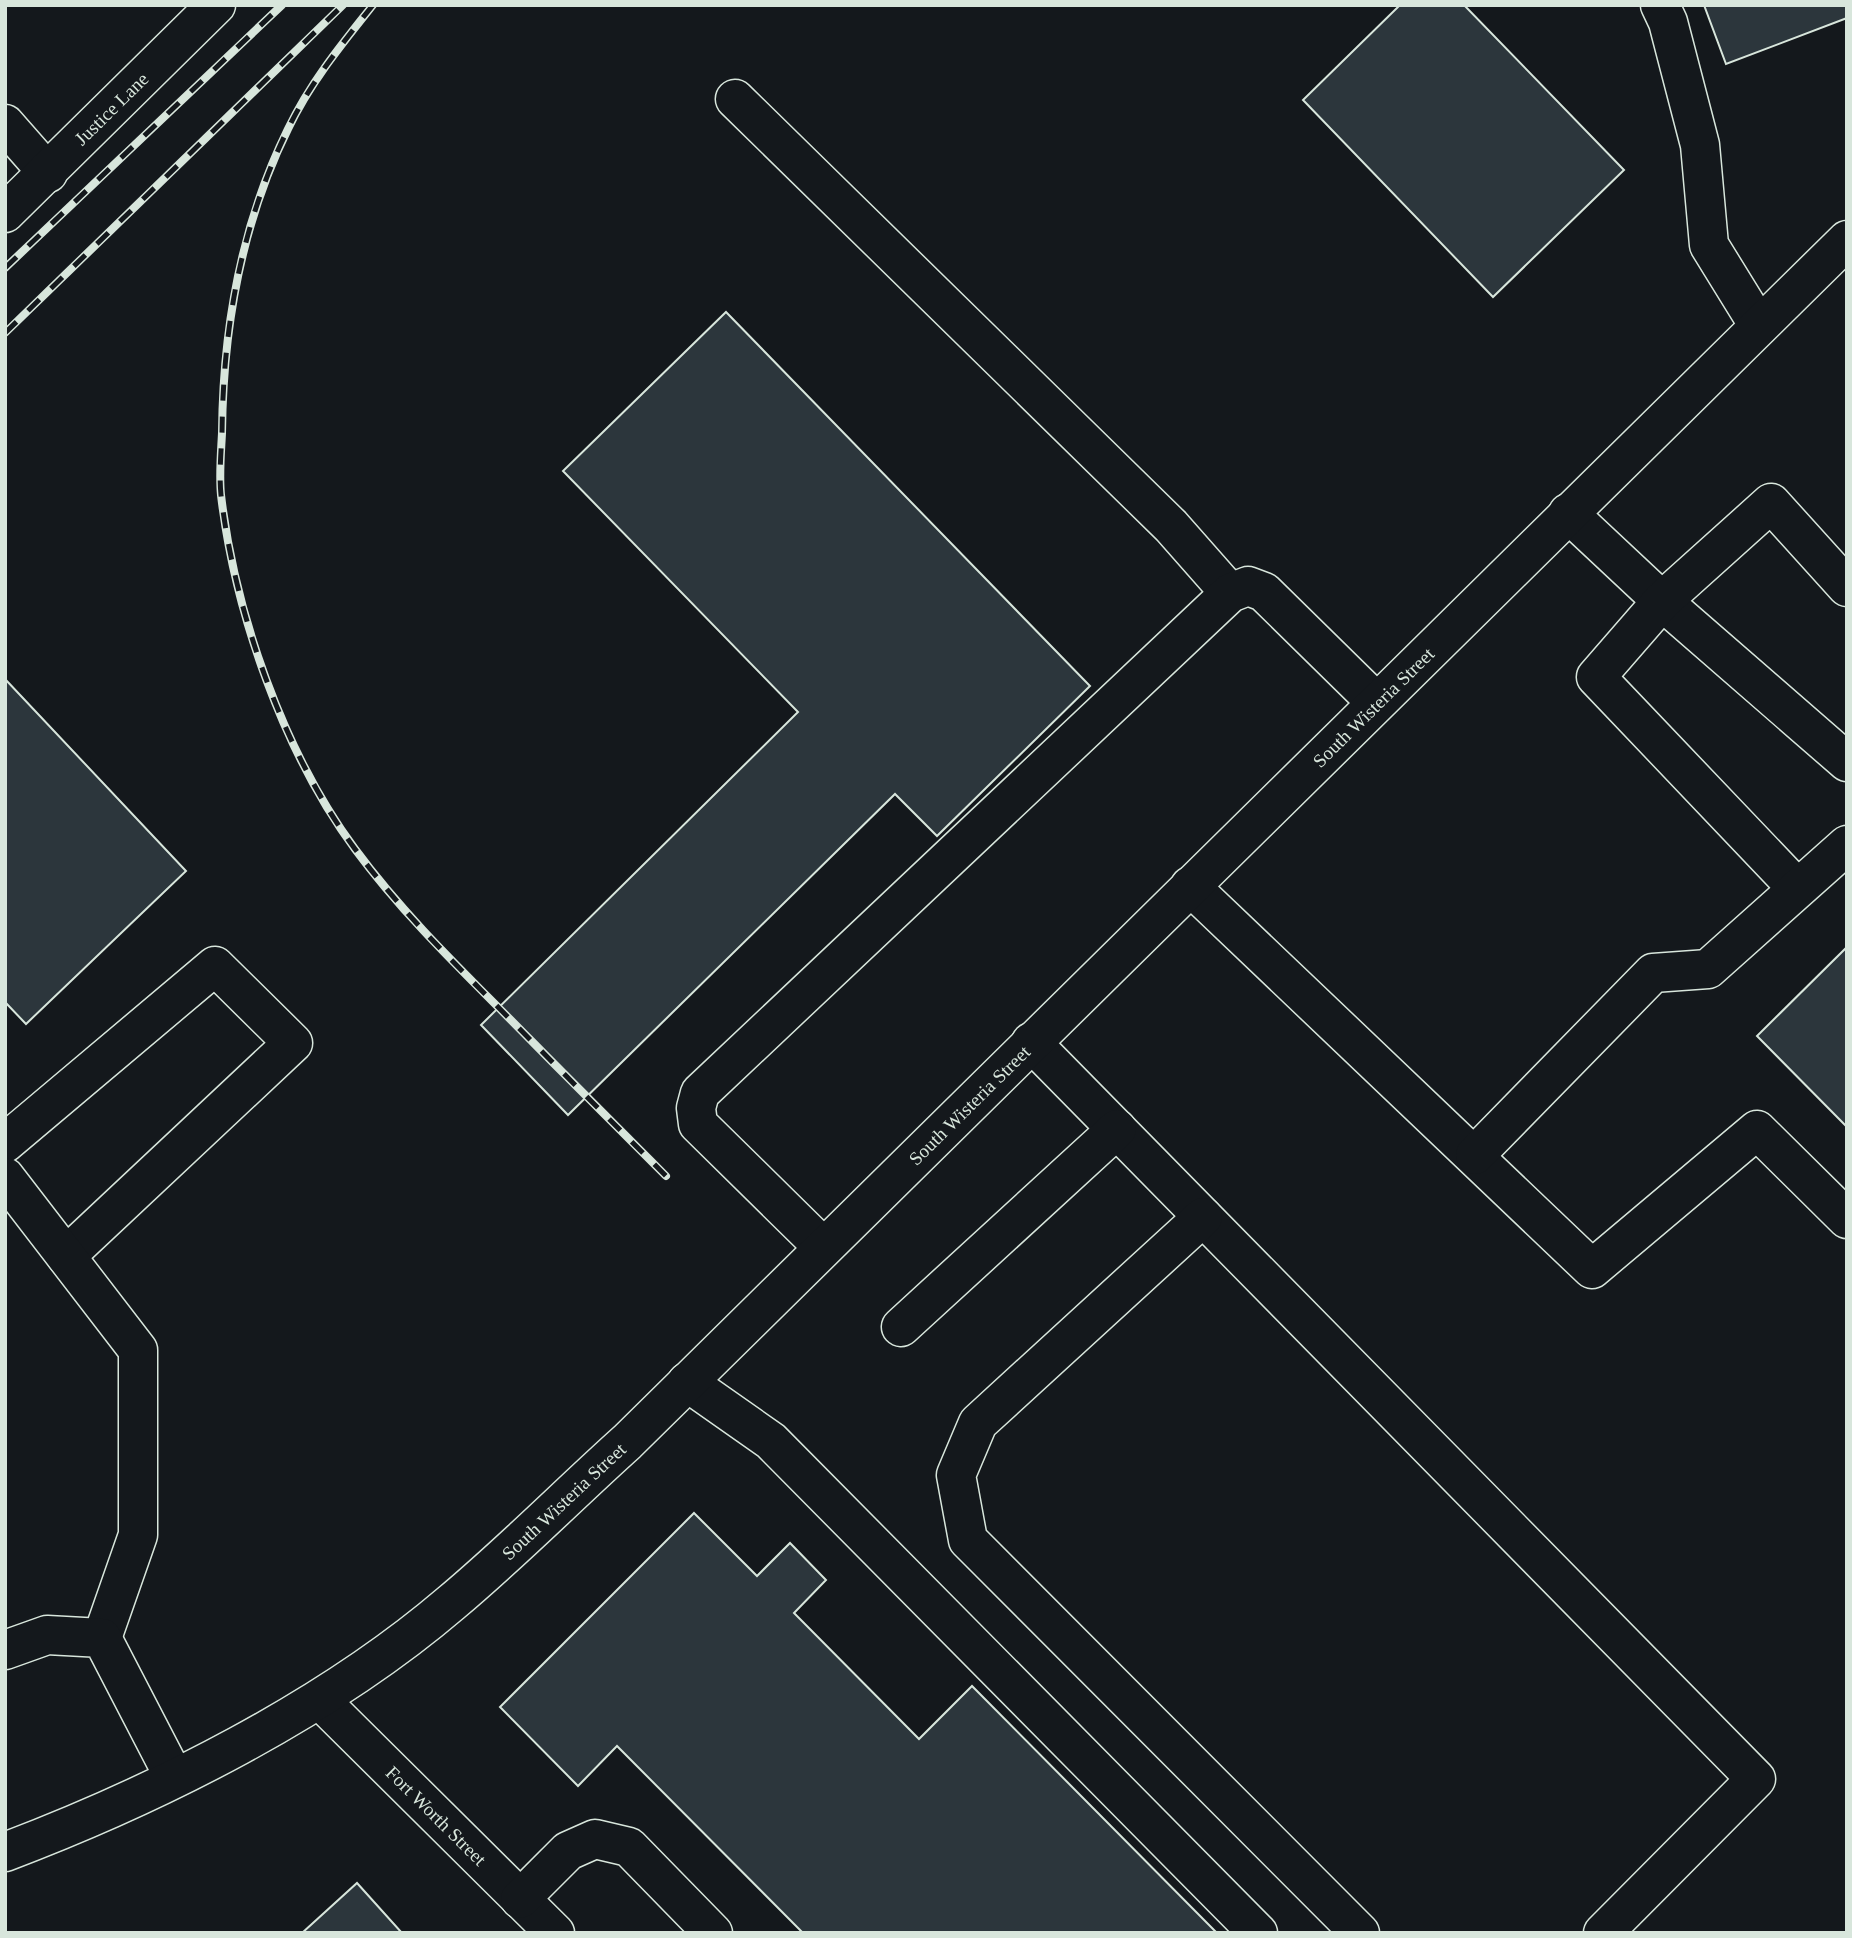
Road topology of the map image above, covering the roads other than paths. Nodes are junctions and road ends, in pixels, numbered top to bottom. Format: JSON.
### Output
{"nodes":[{"id":1,"x":216,"y":5,"type":"edge"},
{"id":2,"x":1660,"y":5,"type":"edge"},
{"id":3,"x":735,"y":99,"type":"dead end"},
{"id":4,"x":5,"y":124,"type":"edge"},
{"id":5,"x":48,"y":173,"type":"junction"},
{"id":6,"x":5,"y":213,"type":"edge"},
{"id":7,"x":1847,"y":240,"type":"edge"},
{"id":8,"x":1759,"y":326,"type":"junction"},
{"id":9,"x":1568,"y":513,"type":"junction"},
{"id":10,"x":1847,"y":587,"type":"edge"},
{"id":11,"x":1230,"y":593,"type":"junction"},
{"id":12,"x":1662,"y":601,"type":"junction"},
{"id":13,"x":1376,"y":702,"type":"junction"},
{"id":14,"x":1847,"y":762,"type":"edge"},
{"id":15,"x":1847,"y":845,"type":"edge"},
{"id":16,"x":1190,"y":886,"type":"junction"},
{"id":17,"x":1797,"y":888,"type":"junction"},
{"id":18,"x":1031,"y":1042,"type":"junction"},
{"id":19,"x":1117,"y":1129,"type":"junction"},
{"id":20,"x":5,"y":1143,"type":"edge"},
{"id":21,"x":1475,"y":1155,"type":"junction"},
{"id":22,"x":5,"y":1177,"type":"edge"},
{"id":23,"x":1203,"y":1217,"type":"junction"},
{"id":24,"x":1847,"y":1219,"type":"edge"},
{"id":25,"x":823,"y":1247,"type":"junction"},
{"id":26,"x":66,"y":1256,"type":"junction"},
{"id":27,"x":901,"y":1327,"type":"dead end"},
{"id":28,"x":687,"y":1382,"type":"junction"},
{"id":29,"x":103,"y":1637,"type":"junction"},
{"id":30,"x":5,"y":1650,"type":"edge"},
{"id":31,"x":320,"y":1700,"type":"junction"},
{"id":32,"x":174,"y":1777,"type":"junction"},
{"id":33,"x":5,"y":1852,"type":"edge"},
{"id":34,"x":520,"y":1899,"type":"junction"},
{"id":35,"x":555,"y":1933,"type":"edge"},
{"id":36,"x":713,"y":1933,"type":"edge"},
{"id":37,"x":1258,"y":1933,"type":"edge"},
{"id":38,"x":1360,"y":1933,"type":"edge"},
{"id":39,"x":1603,"y":1933,"type":"edge"}],
"edges":[{"from":1,"to":5,"type":"street","name":"Justice Lane"},
{"from":2,"to":8,"type":"street"},
{"from":3,"to":11,"type":"street"},
{"from":4,"to":5,"type":"street"},
{"from":5,"to":6,"type":"street","name":"Justice Lane"},
{"from":7,"to":8,"type":"street","name":"South Wisteria Street"},
{"from":8,"to":9,"type":"street","name":"South Wisteria Street"},
{"from":9,"to":12,"type":"street"},
{"from":9,"to":13,"type":"street","name":"South Wisteria Street"},
{"from":10,"to":12,"type":"street"},
{"from":11,"to":13,"type":"street"},
{"from":11,"to":25,"type":"street"},
{"from":12,"to":14,"type":"street"},
{"from":12,"to":17,"type":"street"},
{"from":13,"to":16,"type":"street","name":"South Wisteria Street"},
{"from":15,"to":17,"type":"street"},
{"from":16,"to":18,"type":"street","name":"South Wisteria Street"},
{"from":16,"to":21,"type":"street"},
{"from":17,"to":21,"type":"street"},
{"from":18,"to":19,"type":"street"},
{"from":18,"to":25,"type":"street","name":"South Wisteria Street"},
{"from":19,"to":23,"type":"street"},
{"from":19,"to":27,"type":"street"},
{"from":20,"to":26,"type":"street"},
{"from":21,"to":24,"type":"street"},
{"from":22,"to":26,"type":"street"},
{"from":23,"to":38,"type":"street"},
{"from":23,"to":39,"type":"street"},
{"from":25,"to":28,"type":"street","name":"South Wisteria Street"},
{"from":26,"to":29,"type":"street"},
{"from":28,"to":31,"type":"street","name":"South Wisteria Street"},
{"from":28,"to":37,"type":"street"},
{"from":29,"to":30,"type":"street"},
{"from":29,"to":32,"type":"street"},
{"from":31,"to":32,"type":"street","name":"South Wisteria Street"},
{"from":31,"to":34,"type":"street","name":"Fort Worth Street"},
{"from":32,"to":33,"type":"street","name":"South Wisteria Street"},
{"from":34,"to":35,"type":"street","name":"Fort Worth Street"},
{"from":34,"to":36,"type":"street"}]}
